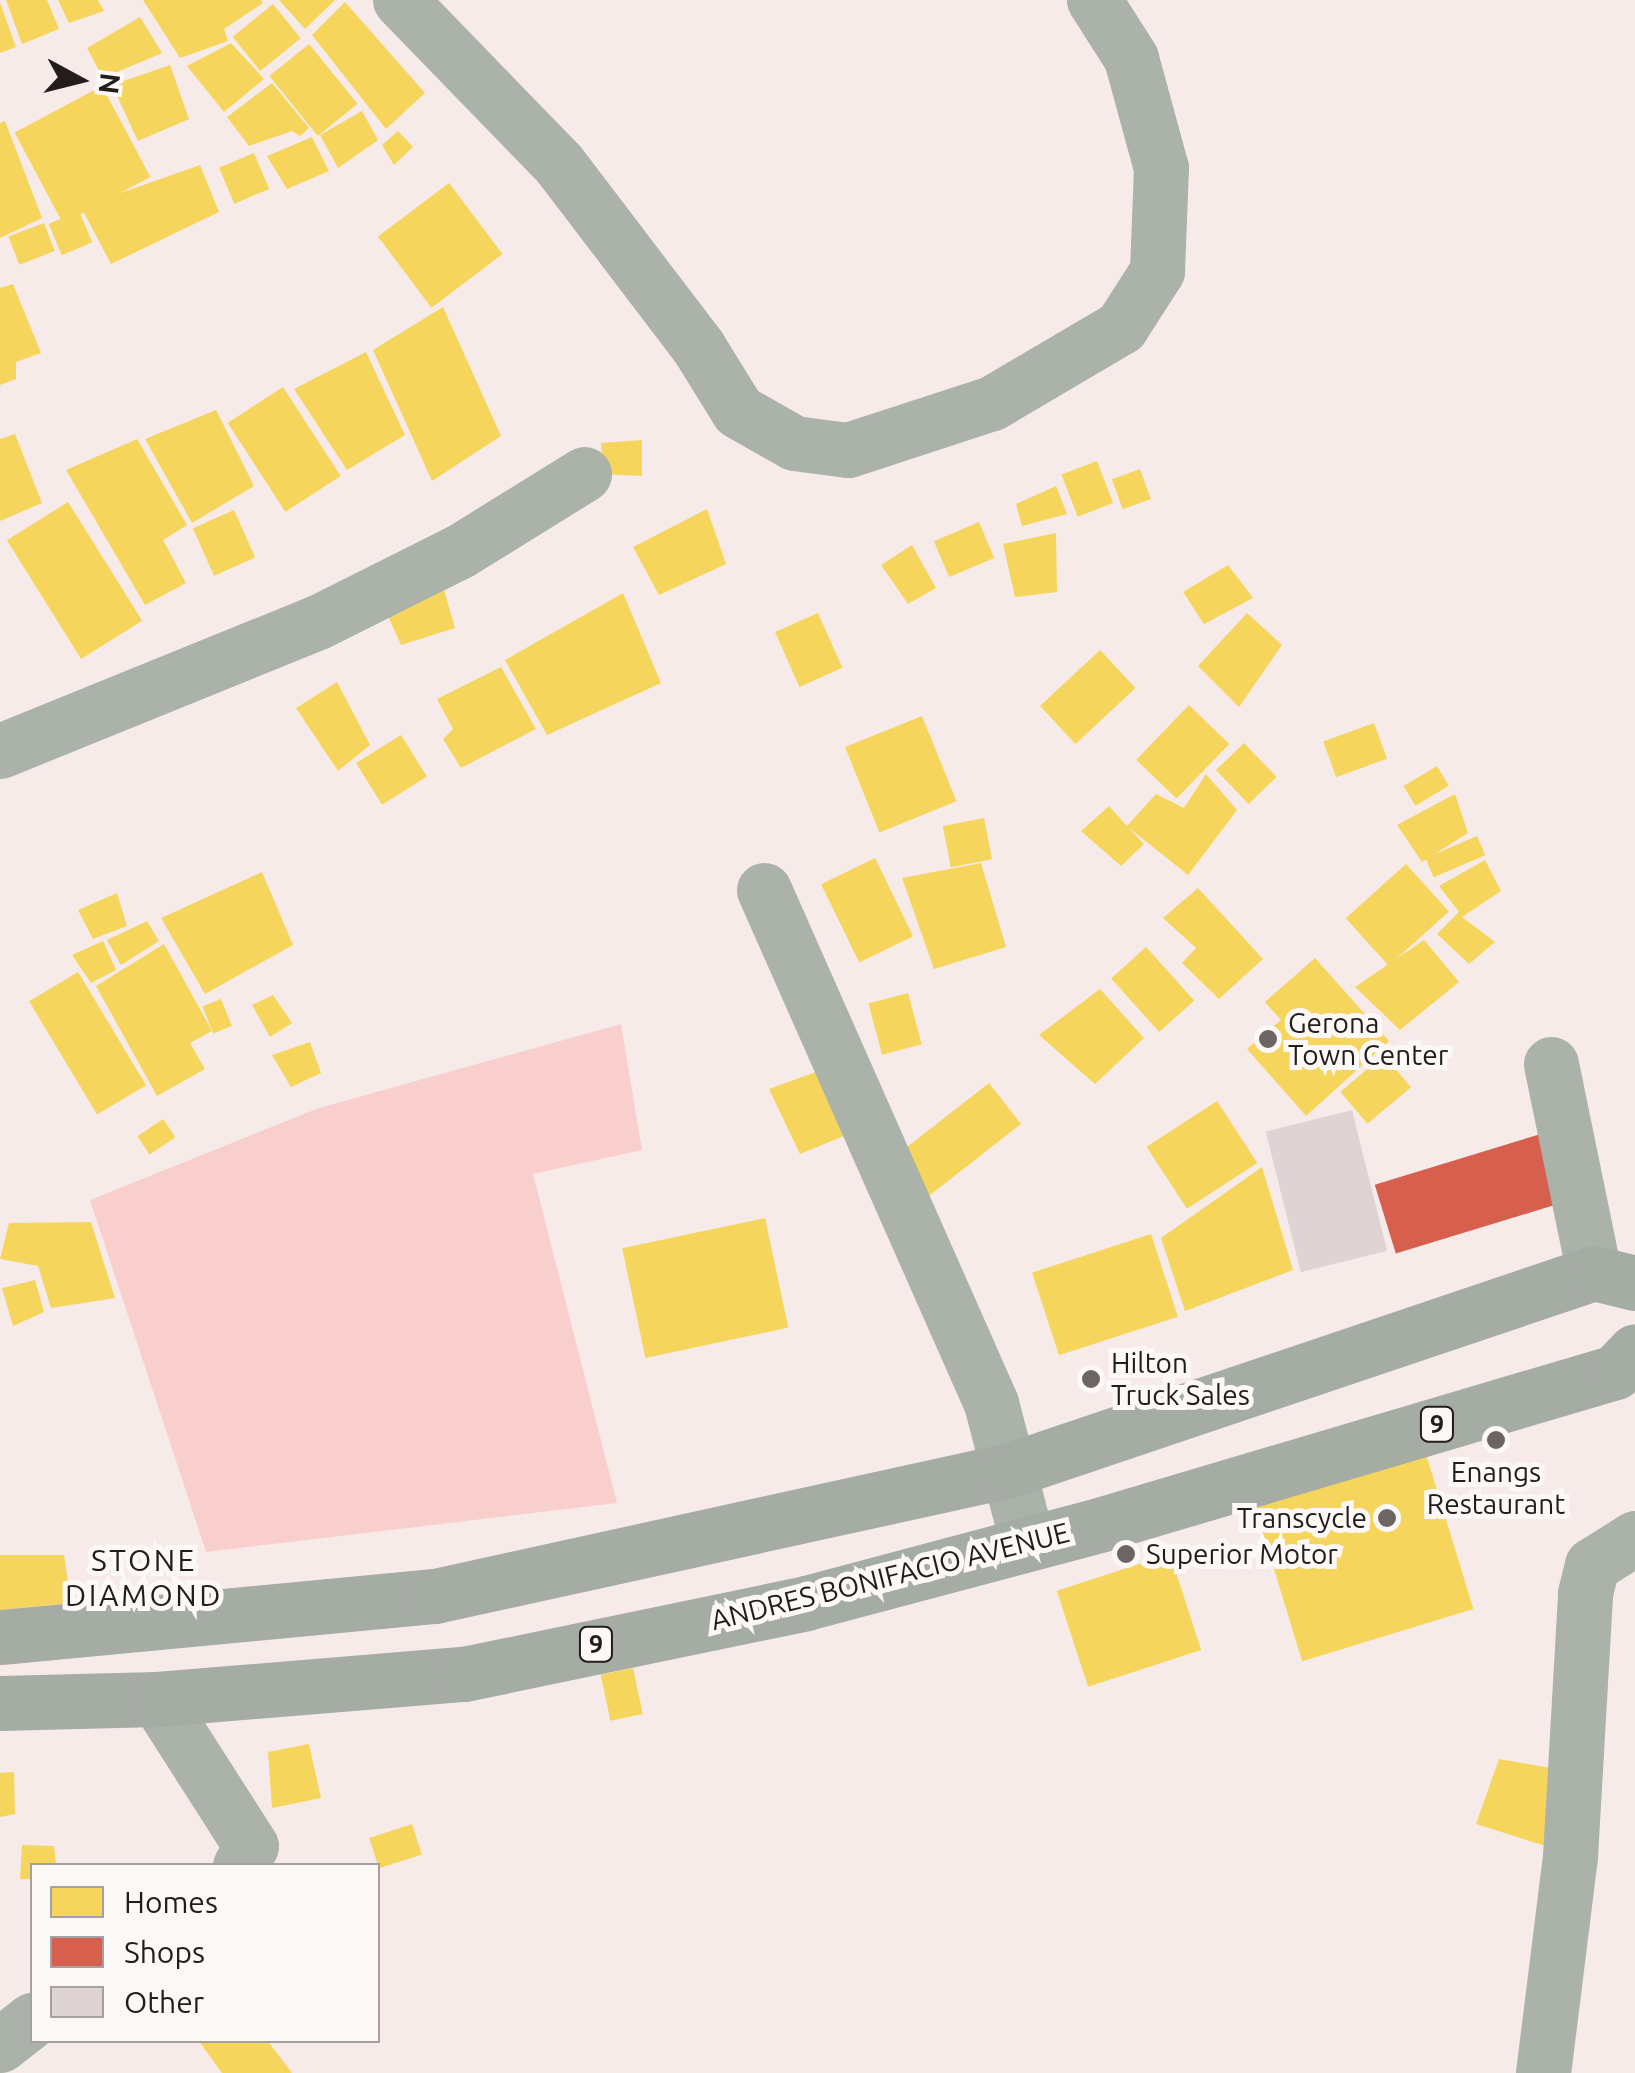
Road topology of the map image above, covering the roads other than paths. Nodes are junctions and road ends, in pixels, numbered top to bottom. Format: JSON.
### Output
{"nodes":[{"id":1,"x":400,"y":0,"type":"edge"},
{"id":2,"x":1094,"y":0,"type":"edge"},
{"id":3,"x":584,"y":474,"type":"dead end"},
{"id":4,"x":0,"y":751,"type":"edge"},
{"id":5,"x":764,"y":890,"type":"dead end"},
{"id":6,"x":1551,"y":1064,"type":"dead end"},
{"id":7,"x":1615,"y":1278,"type":"edge"},
{"id":8,"x":1635,"y":1352,"type":"edge"},
{"id":9,"x":1010,"y":1470,"type":"junction"},
{"id":10,"x":1635,"y":1538,"type":"edge"},
{"id":11,"x":1027,"y":1542,"type":"junction"},
{"id":12,"x":0,"y":1637,"type":"edge"},
{"id":13,"x":156,"y":1699,"type":"junction"},
{"id":14,"x":0,"y":1703,"type":"edge"},
{"id":15,"x":242,"y":1863,"type":"edge"},
{"id":16,"x":30,"y":2022,"type":"edge"},
{"id":17,"x":0,"y":2045,"type":"edge"},
{"id":18,"x":1543,"y":2073,"type":"edge"}],
"edges":[{"from":1,"to":2,"type":"street"},
{"from":3,"to":4,"type":"street"},
{"from":5,"to":9,"type":"street"},
{"from":6,"to":7,"type":"street"},
{"from":7,"to":9,"type":"highway"},
{"from":8,"to":11,"type":"highway","name":"ANDRES BONIFACIO AVENUE","number":"9"},
{"from":9,"to":11,"type":"street"},
{"from":9,"to":12,"type":"highway"},
{"from":10,"to":18,"type":"street"},
{"from":11,"to":13,"type":"highway","name":"ANDRES BONIFACIO AVENUE","number":"9"},
{"from":13,"to":14,"type":"highway","name":"ANDRES BONIFACIO AVENUE","number":"9"},
{"from":13,"to":15,"type":"street"},
{"from":16,"to":17,"type":"street"}]}
